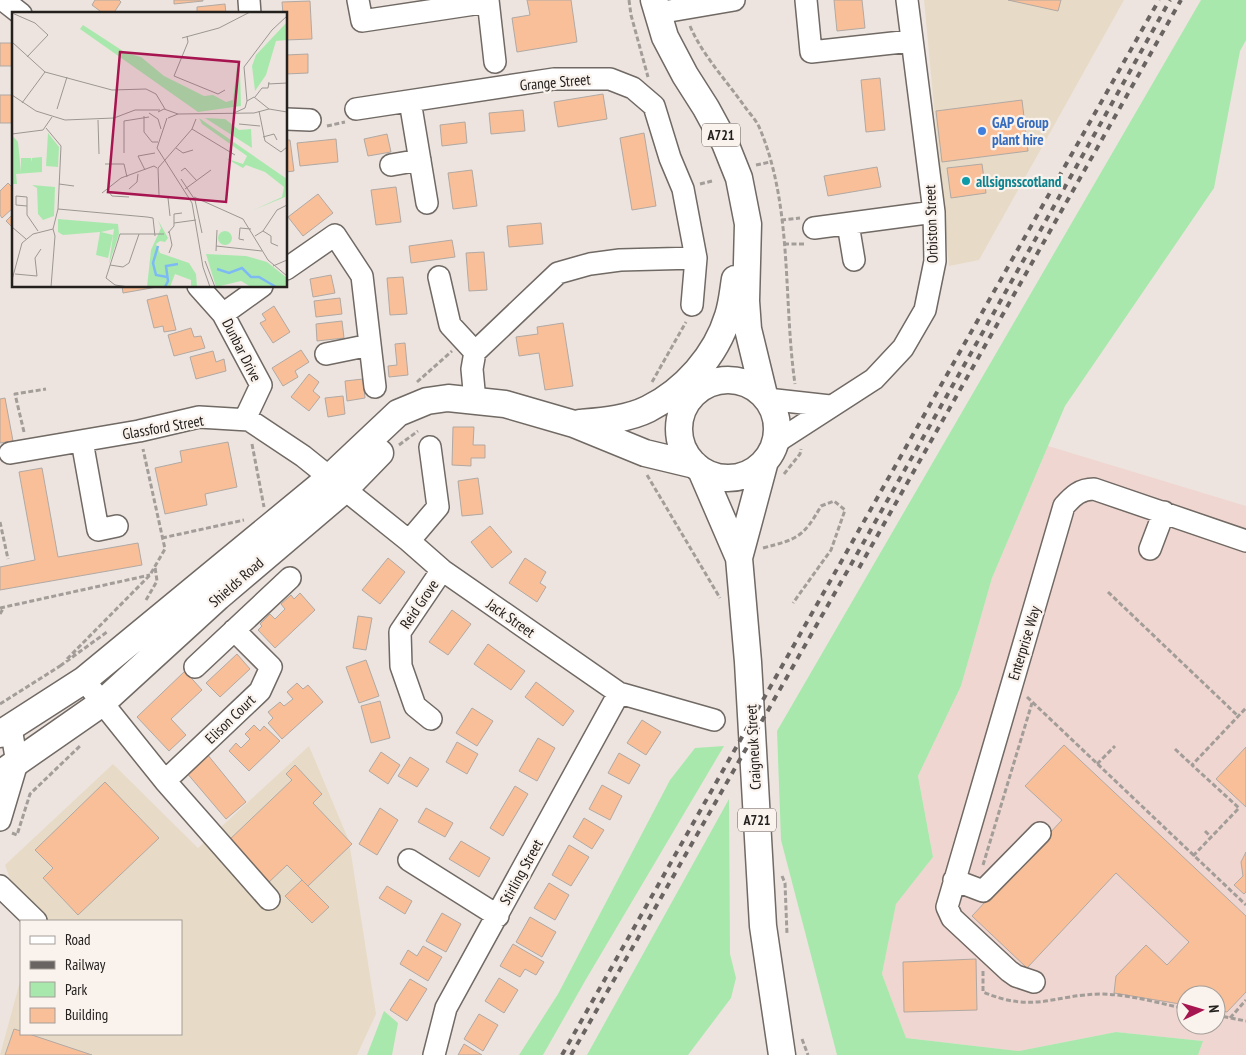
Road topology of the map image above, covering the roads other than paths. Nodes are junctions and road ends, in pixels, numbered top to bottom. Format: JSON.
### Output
{"nodes":[{"id":1,"x":358,"y":0,"type":"edge"},
{"id":2,"x":734,"y":0,"type":"edge"},
{"id":3,"x":806,"y":0,"type":"edge"},
{"id":4,"x":907,"y":0,"type":"edge"},
{"id":5,"x":488,"y":1,"type":"edge"},
{"id":6,"x":2,"y":2,"type":"edge"},
{"id":7,"x":656,"y":7,"type":"edge"},
{"id":8,"x":18,"y":12,"type":"edge"},
{"id":9,"x":912,"y":41,"type":"junction"},
{"id":10,"x":495,"y":62,"type":"dead end"},
{"id":11,"x":410,"y":101,"type":"junction"},
{"id":12,"x":356,"y":110,"type":"road end"},
{"id":13,"x":288,"y":119,"type":"edge"},
{"id":14,"x":310,"y":120,"type":"road end"},
{"id":15,"x":420,"y":160,"type":"junction"},
{"id":16,"x":392,"y":165,"type":"dead end"},
{"id":17,"x":745,"y":201,"type":"junction"},
{"id":18,"x":427,"y":203,"type":"dead end"},
{"id":19,"x":934,"y":212,"type":"junction"},
{"id":20,"x":848,"y":224,"type":"junction"},
{"id":21,"x":814,"y":228,"type":"dead end"},
{"id":22,"x":696,"y":258,"type":"junction"},
{"id":23,"x":854,"y":260,"type":"dead end"},
{"id":24,"x":288,"y":269,"type":"edge"},
{"id":25,"x":440,"y":277,"type":"dead end"},
{"id":26,"x":200,"y":288,"type":"edge"},
{"id":27,"x":259,"y":288,"type":"edge"},
{"id":28,"x":746,"y":301,"type":"junction"},
{"id":29,"x":692,"y":305,"type":"dead end"},
{"id":30,"x":223,"y":314,"type":"junction"},
{"id":31,"x":370,"y":345,"type":"junction"},
{"id":32,"x":475,"y":352,"type":"junction"},
{"id":33,"x":326,"y":354,"type":"dead end"},
{"id":34,"x":714,"y":382,"type":"junction"},
{"id":35,"x":375,"y":387,"type":"dead end"},
{"id":36,"x":765,"y":397,"type":"junction"},
{"id":37,"x":475,"y":401,"type":"junction"},
{"id":38,"x":685,"y":406,"type":"junction"},
{"id":39,"x":830,"y":406,"type":"junction"},
{"id":40,"x":247,"y":420,"type":"junction"},
{"id":41,"x":574,"y":424,"type":"junction"},
{"id":42,"x":602,"y":434,"type":"junction"},
{"id":43,"x":82,"y":441,"type":"junction"},
{"id":44,"x":430,"y":447,"type":"dead end"},
{"id":45,"x":19,"y":452,"type":"road end"},
{"id":46,"x":770,"y":452,"type":"junction"},
{"id":47,"x":698,"y":467,"type":"junction"},
{"id":48,"x":336,"y":484,"type":"junction"},
{"id":49,"x":1164,"y":512,"type":"junction"},
{"id":50,"x":117,"y":526,"type":"dead end"},
{"id":51,"x":409,"y":541,"type":"junction"},
{"id":52,"x":1246,"y":541,"type":"edge"},
{"id":53,"x":1150,"y":548,"type":"dead end"},
{"id":54,"x":739,"y":558,"type":"junction"},
{"id":55,"x":442,"y":570,"type":"junction"},
{"id":56,"x":290,"y":578,"type":"dead end"},
{"id":57,"x":234,"y":630,"type":"junction"},
{"id":58,"x":195,"y":667,"type":"dead end"},
{"id":59,"x":84,"y":680,"type":"junction"},
{"id":60,"x":619,"y":693,"type":"junction"},
{"id":61,"x":102,"y":703,"type":"junction"},
{"id":62,"x":431,"y":719,"type":"dead end"},
{"id":63,"x":714,"y":720,"type":"dead end"},
{"id":64,"x":5,"y":731,"type":"edge"},
{"id":65,"x":8,"y":768,"type":"edge"},
{"id":66,"x":165,"y":781,"type":"junction"},
{"id":67,"x":4,"y":826,"type":"edge"},
{"id":68,"x":1040,"y":833,"type":"dead end"},
{"id":69,"x":409,"y":860,"type":"dead end"},
{"id":70,"x":956,"y":873,"type":"junction"},
{"id":71,"x":0,"y":886,"type":"edge"},
{"id":72,"x":268,"y":898,"type":"dead end"},
{"id":73,"x":498,"y":916,"type":"junction"},
{"id":74,"x":35,"y":920,"type":"edge"},
{"id":75,"x":1034,"y":982,"type":"dead end"},
{"id":76,"x":779,"y":1025,"type":"junction"},
{"id":77,"x":434,"y":1055,"type":"edge"},
{"id":78,"x":782,"y":1055,"type":"edge"},
{"id":79,"x":793,"y":1055,"type":"edge"}],
"edges":[{"from":1,"to":5,"type":"street"},
{"from":2,"to":7,"type":"street"},
{"from":3,"to":9,"type":"street"},
{"from":4,"to":9,"type":"street","name":"Orbiston Street"},
{"from":5,"to":10,"type":"street"},
{"from":6,"to":8,"type":"street"},
{"from":7,"to":17,"type":"main road","number":"A721"},
{"from":9,"to":19,"type":"street","name":"Orbiston Street"},
{"from":11,"to":12,"type":"street","name":"Grange Street"},
{"from":11,"to":15,"type":"street"},
{"from":11,"to":22,"type":"street","name":"Grange Street"},
{"from":13,"to":14,"type":"street"},
{"from":15,"to":16,"type":"street"},
{"from":15,"to":18,"type":"street"},
{"from":17,"to":28,"type":"main road","number":"A721"},
{"from":17,"to":41,"type":"main road"},
{"from":19,"to":20,"type":"street"},
{"from":19,"to":39,"type":"street","name":"Orbiston Street"},
{"from":20,"to":21,"type":"street"},
{"from":20,"to":23,"type":"street"},
{"from":22,"to":29,"type":"street"},
{"from":22,"to":32,"type":"street"},
{"from":24,"to":31,"type":"street"},
{"from":25,"to":32,"type":"street"},
{"from":26,"to":30,"type":"street","name":"Dunbar Drive"},
{"from":27,"to":30,"type":"street"},
{"from":28,"to":34,"type":"main road","number":"A721"},
{"from":28,"to":36,"type":"main road","number":"A721"},
{"from":30,"to":40,"type":"street","name":"Dunbar Drive"},
{"from":31,"to":33,"type":"street"},
{"from":31,"to":35,"type":"street"},
{"from":32,"to":37,"type":"street"},
{"from":34,"to":36,"type":"main road"},
{"from":34,"to":38,"type":"main road"},
{"from":36,"to":39,"type":"street"},
{"from":36,"to":46,"type":"main road"},
{"from":37,"to":41,"type":"main road","name":"Shields Road"},
{"from":37,"to":48,"type":"main road","name":"Shields Road"},
{"from":38,"to":42,"type":"main road"},
{"from":38,"to":47,"type":"main road"},
{"from":39,"to":46,"type":"street","name":"Orbiston Street"},
{"from":40,"to":43,"type":"street","name":"Glassford Street"},
{"from":40,"to":48,"type":"street"},
{"from":41,"to":42,"type":"main road","name":"Shields Road"},
{"from":42,"to":47,"type":"main road","name":"Shields Road"},
{"from":43,"to":45,"type":"street","name":"Glassford Street"},
{"from":43,"to":50,"type":"street"},
{"from":44,"to":51,"type":"street"},
{"from":46,"to":47,"type":"main road"},
{"from":46,"to":54,"type":"main road","name":"Craigneuk Street","number":"A721"},
{"from":47,"to":54,"type":"main road","name":"Craigneuk Street","number":"A721"},
{"from":48,"to":51,"type":"street","name":"Jack Street"},
{"from":48,"to":59,"type":"main road","name":"Shields Road"},
{"from":48,"to":61,"type":"main road","name":"Shields Road"},
{"from":49,"to":52,"type":"street","name":"Enterprise Way"},
{"from":49,"to":53,"type":"street"},
{"from":49,"to":70,"type":"street","name":"Enterprise Way"},
{"from":51,"to":55,"type":"street","name":"Jack Street"},
{"from":54,"to":76,"type":"main road","name":"Craigneuk Street","number":"A721"},
{"from":55,"to":60,"type":"street","name":"Jack Street"},
{"from":55,"to":62,"type":"street","name":"Reid Grove"},
{"from":56,"to":57,"type":"street"},
{"from":57,"to":58,"type":"street"},
{"from":57,"to":66,"type":"street","name":"Elison Court"},
{"from":59,"to":61,"type":"street"},
{"from":59,"to":64,"type":"main road","name":"Shields Road"},
{"from":60,"to":63,"type":"street","name":"Jack Street"},
{"from":60,"to":73,"type":"street","name":"Stirling Street"},
{"from":61,"to":65,"type":"main road","name":"Shields Road"},
{"from":61,"to":66,"type":"street"},
{"from":64,"to":65,"type":"street"},
{"from":65,"to":67,"type":"street"},
{"from":66,"to":72,"type":"street"},
{"from":68,"to":70,"type":"street"},
{"from":69,"to":73,"type":"street"},
{"from":70,"to":75,"type":"street","name":"Enterprise Way"},
{"from":71,"to":74,"type":"street"},
{"from":73,"to":77,"type":"street","name":"Stirling Street"},
{"from":76,"to":78,"type":"main road","name":"Craigneuk Street","number":"A721"},
{"from":76,"to":79,"type":"main road","name":"Craigneuk Street","number":"A721"}]}
